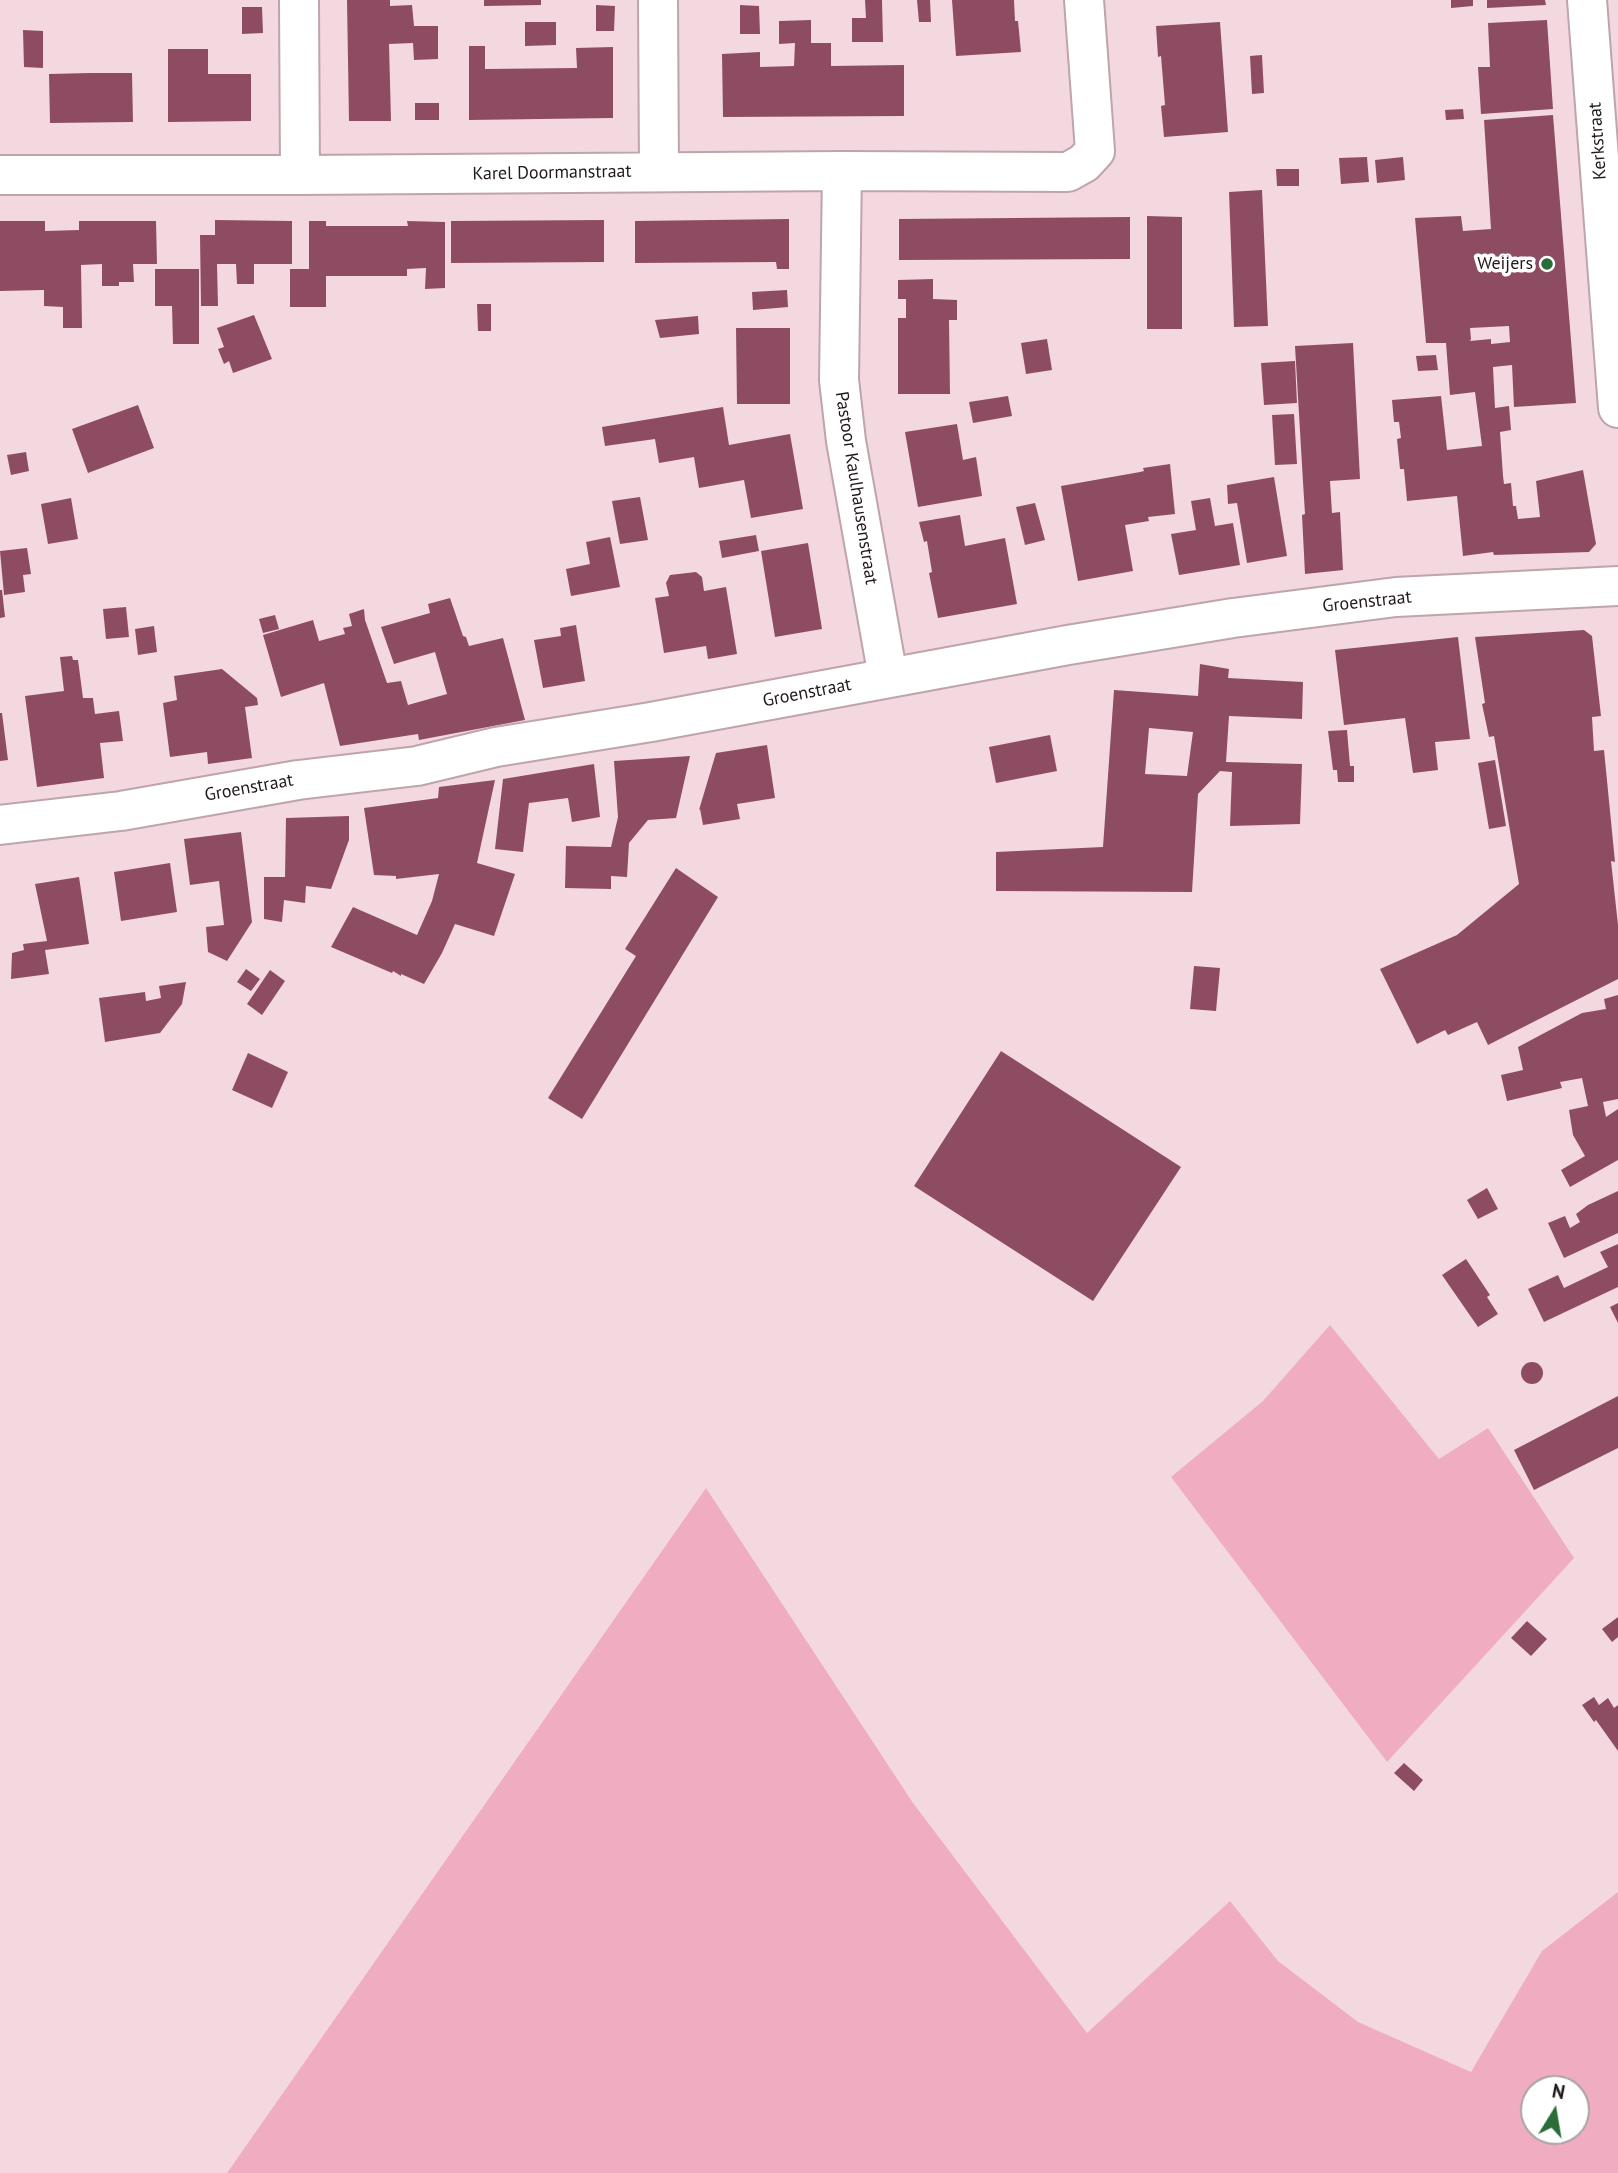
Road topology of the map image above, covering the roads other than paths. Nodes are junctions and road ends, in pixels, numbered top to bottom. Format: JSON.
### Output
{"nodes":[{"id":1,"x":299,"y":0,"type":"edge"},
{"id":2,"x":658,"y":0,"type":"edge"},
{"id":3,"x":1084,"y":0,"type":"edge"},
{"id":4,"x":1587,"y":0,"type":"edge"},
{"id":5,"x":842,"y":171,"type":"junction"},
{"id":6,"x":659,"y":172,"type":"junction"},
{"id":7,"x":0,"y":175,"type":"edge"},
{"id":8,"x":300,"y":175,"type":"junction"},
{"id":9,"x":1618,"y":408,"type":"edge"},
{"id":10,"x":1618,"y":586,"type":"edge"},
{"id":11,"x":888,"y":677,"type":"junction"},
{"id":12,"x":0,"y":825,"type":"edge"}],
"edges":[{"from":1,"to":8,"type":"street"},
{"from":2,"to":6,"type":"street"},
{"from":3,"to":5,"type":"street","name":"Karel Doormanstraat"},
{"from":4,"to":9,"type":"street","name":"Kerkstraat"},
{"from":5,"to":6,"type":"street","name":"Karel Doormanstraat"},
{"from":5,"to":11,"type":"street","name":"Pastoor Kaulhausenstraat"},
{"from":6,"to":8,"type":"street","name":"Karel Doormanstraat"},
{"from":7,"to":8,"type":"street","name":"Karel Doormanstraat"},
{"from":10,"to":11,"type":"street","name":"Groenstraat"},
{"from":11,"to":12,"type":"street","name":"Groenstraat"}]}
